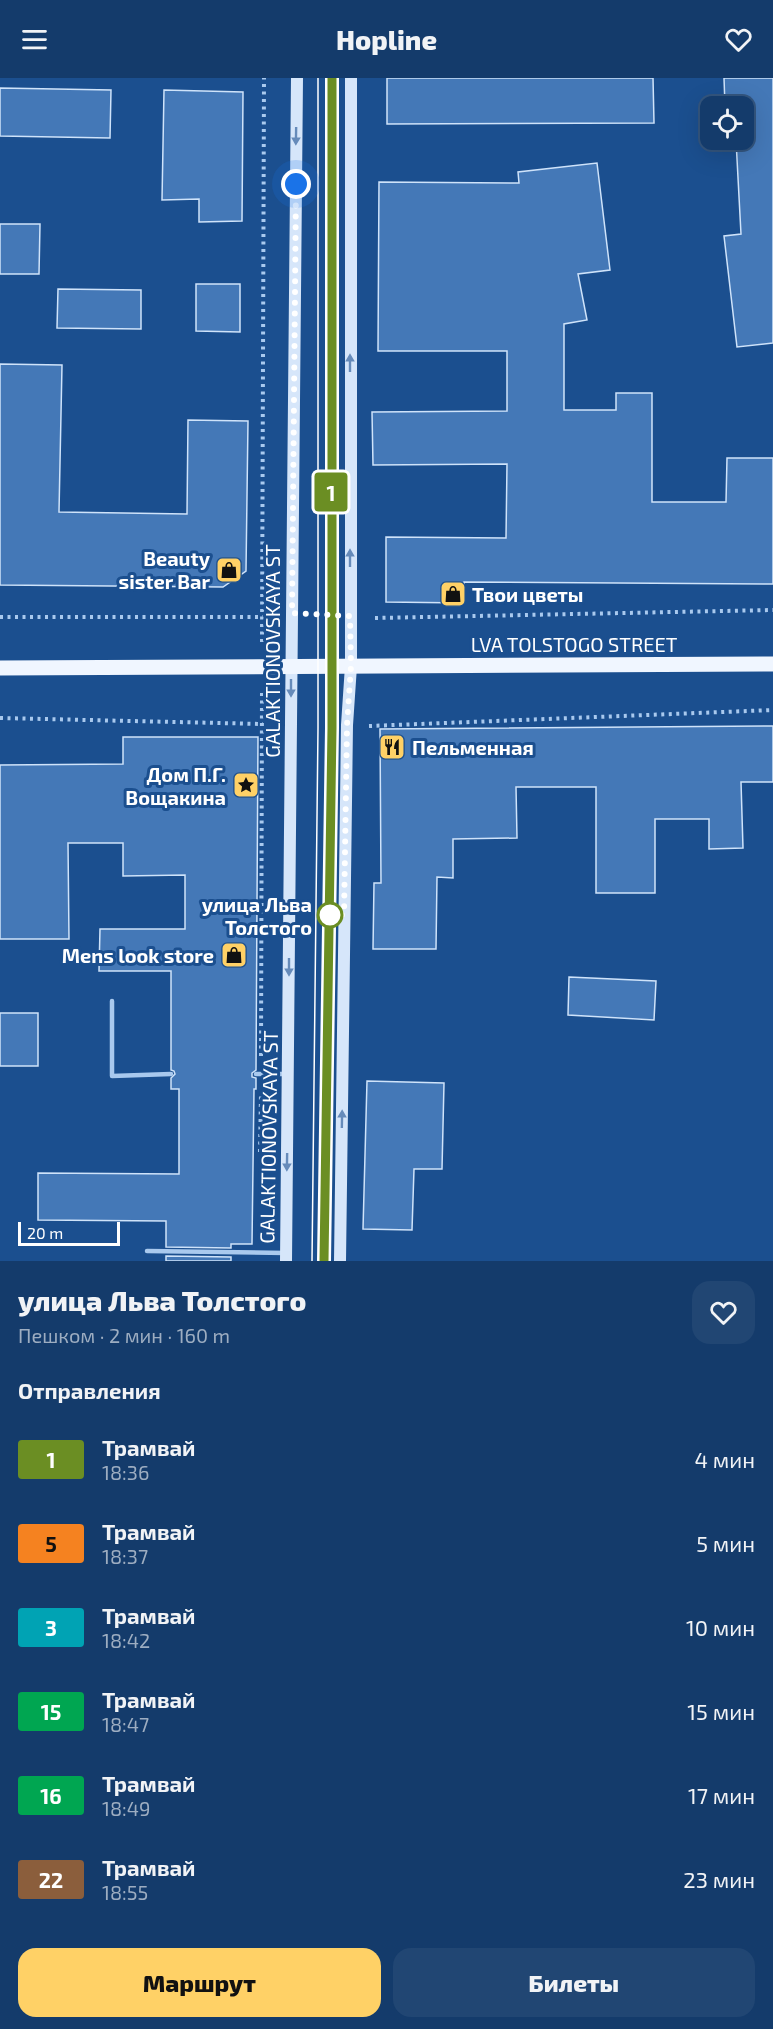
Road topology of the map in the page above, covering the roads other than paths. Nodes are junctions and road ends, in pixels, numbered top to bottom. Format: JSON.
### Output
{"nodes":[{"id":1,"x":297,"y":78,"type":"edge"},
{"id":2,"x":351,"y":78,"type":"edge"},
{"id":3,"x":773,"y":664,"type":"edge"},
{"id":4,"x":291,"y":666,"type":"junction"},
{"id":5,"x":351,"y":666,"type":"junction"},
{"id":6,"x":0,"y":668,"type":"edge"},
{"id":7,"x":112,"y":1000,"type":"dead end"},
{"id":8,"x":171,"y":1074,"type":"dead end"},
{"id":9,"x":256,"y":1074,"type":"dead end"},
{"id":10,"x":288,"y":1074,"type":"junction"},
{"id":11,"x":147,"y":1251,"type":"dead end"},
{"id":12,"x":286,"y":1257,"type":"edge"},
{"id":13,"x":340,"y":1261,"type":"edge"}],
"edges":[{"from":1,"to":4,"type":"main road","name":"GALAKTIONOVSKAYA ST","one_way":true},
{"from":5,"to":2,"type":"main road","one_way":true},
{"from":3,"to":5,"type":"main road","name":"LVA TOLSTOGO STREET"},
{"from":4,"to":5,"type":"main road"},
{"from":4,"to":6,"type":"main road"},
{"from":4,"to":10,"type":"main road","name":"GALAKTIONOVSKAYA ST","one_way":true},
{"from":13,"to":5,"type":"main road","one_way":true},
{"from":7,"to":8,"type":"lane"},
{"from":9,"to":10,"type":"lane"},
{"from":10,"to":12,"type":"main road","name":"GALAKTIONOVSKAYA ST","one_way":true},
{"from":11,"to":12,"type":"lane"}]}
